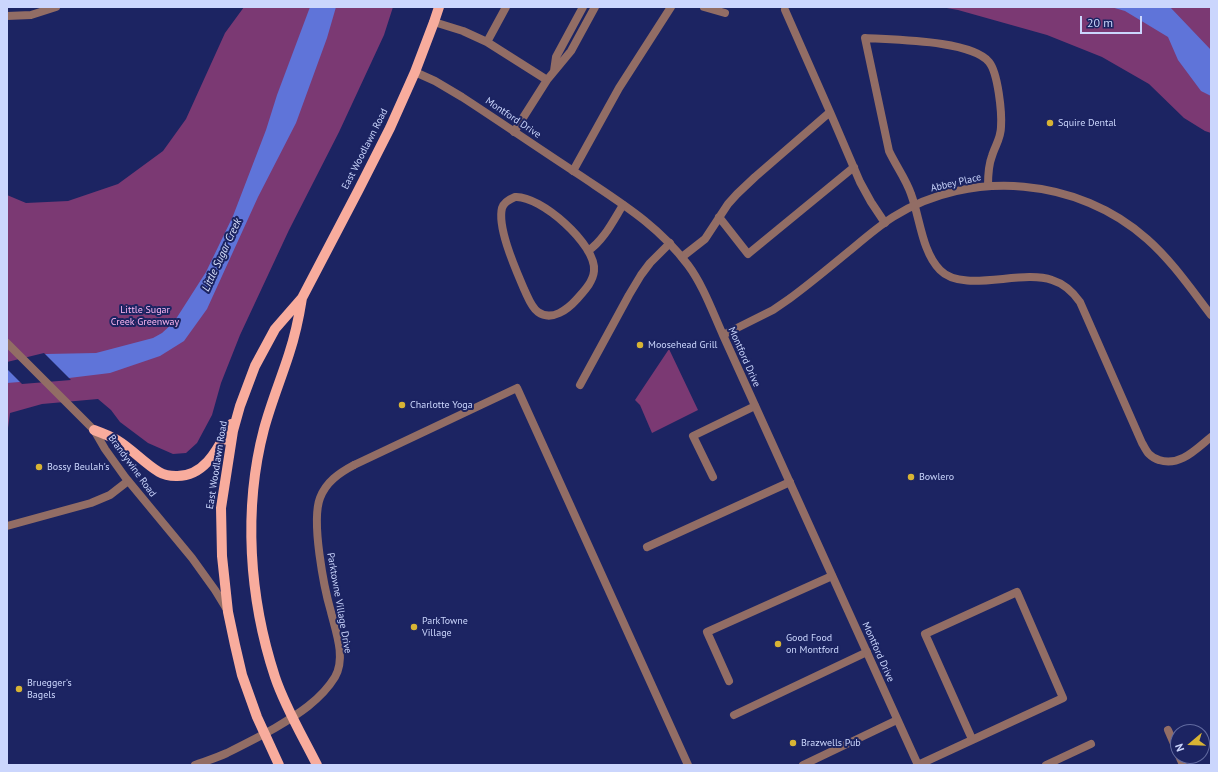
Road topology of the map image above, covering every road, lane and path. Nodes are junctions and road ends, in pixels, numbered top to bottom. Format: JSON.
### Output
{"nodes":[{"id":1,"x":56,"y":7,"type":"edge"},
{"id":2,"x":439,"y":7,"type":"edge"},
{"id":3,"x":506,"y":7,"type":"edge"},
{"id":4,"x":583,"y":7,"type":"edge"},
{"id":5,"x":595,"y":7,"type":"edge"},
{"id":6,"x":672,"y":7,"type":"edge"},
{"id":7,"x":704,"y":7,"type":"edge"},
{"id":8,"x":785,"y":10,"type":"dead end"},
{"id":9,"x":725,"y":13,"type":"dead end"},
{"id":10,"x":7,"y":16,"type":"edge"},
{"id":11,"x":434,"y":22,"type":"junction"},
{"id":12,"x":487,"y":42,"type":"junction"},
{"id":13,"x":554,"y":71,"type":"junction"},
{"id":14,"x":415,"y":72,"type":"junction"},
{"id":15,"x":547,"y":80,"type":"junction"},
{"id":16,"x":830,"y":112,"type":"junction"},
{"id":17,"x":514,"y":132,"type":"junction"},
{"id":18,"x":854,"y":167,"type":"junction"},
{"id":19,"x":573,"y":171,"type":"junction"},
{"id":20,"x":988,"y":186,"type":"junction"},
{"id":21,"x":623,"y":205,"type":"junction"},
{"id":22,"x":915,"y":206,"type":"junction"},
{"id":23,"x":719,"y":217,"type":"junction"},
{"id":24,"x":885,"y":223,"type":"junction"},
{"id":25,"x":670,"y":243,"type":"junction"},
{"id":26,"x":588,"y":251,"type":"junction"},
{"id":27,"x":682,"y":257,"type":"junction"},
{"id":28,"x":302,"y":298,"type":"junction"},
{"id":29,"x":1211,"y":315,"type":"edge"},
{"id":30,"x":723,"y":335,"type":"junction"},
{"id":31,"x":7,"y":343,"type":"edge"},
{"id":32,"x":580,"y":385,"type":"dead end"},
{"id":33,"x":240,"y":406,"type":"junction"},
{"id":34,"x":755,"y":406,"type":"junction"},
{"id":35,"x":94,"y":430,"type":"junction"},
{"id":36,"x":1211,"y":437,"type":"edge"},
{"id":37,"x":713,"y":477,"type":"dead end"},
{"id":38,"x":128,"y":481,"type":"junction"},
{"id":39,"x":790,"y":482,"type":"junction"},
{"id":40,"x":7,"y":526,"type":"edge"},
{"id":41,"x":647,"y":547,"type":"dead end"},
{"id":42,"x":832,"y":576,"type":"junction"},
{"id":43,"x":228,"y":612,"type":"junction"},
{"id":44,"x":867,"y":652,"type":"junction"},
{"id":45,"x":729,"y":680,"type":"dead end"},
{"id":46,"x":734,"y":716,"type":"dead end"},
{"id":47,"x":293,"y":717,"type":"junction"},
{"id":48,"x":898,"y":720,"type":"junction"},
{"id":49,"x":1168,"y":730,"type":"dead end"},
{"id":50,"x":264,"y":734,"type":"junction"},
{"id":51,"x":1170,"y":735,"type":"edge"},
{"id":52,"x":972,"y":739,"type":"junction"},
{"id":53,"x":1091,"y":744,"type":"dead end"},
{"id":54,"x":195,"y":765,"type":"edge"},
{"id":55,"x":279,"y":765,"type":"edge"},
{"id":56,"x":317,"y":765,"type":"edge"},
{"id":57,"x":688,"y":765,"type":"edge"},
{"id":58,"x":803,"y":765,"type":"edge"},
{"id":59,"x":918,"y":765,"type":"edge"},
{"id":60,"x":1046,"y":765,"type":"edge"}],
"edges":[{"from":1,"to":10,"type":"street"},
{"from":2,"to":11,"type":"main road","name":"East Woodlawn Road"},
{"from":3,"to":12,"type":"street"},
{"from":4,"to":13,"type":"street"},
{"from":5,"to":13,"type":"street"},
{"from":6,"to":19,"type":"street"},
{"from":7,"to":9,"type":"street"},
{"from":8,"to":16,"type":"street"},
{"from":11,"to":12,"type":"street"},
{"from":11,"to":14,"type":"main road","name":"East Woodlawn Road"},
{"from":12,"to":15,"type":"street"},
{"from":13,"to":15,"type":"street"},
{"from":14,"to":17,"type":"street","name":"Montford Drive"},
{"from":14,"to":28,"type":"main road","name":"East Woodlawn Road"},
{"from":15,"to":17,"type":"street"},
{"from":16,"to":18,"type":"street"},
{"from":16,"to":23,"type":"street"},
{"from":17,"to":19,"type":"street","name":"Montford Drive"},
{"from":18,"to":23,"type":"street"},
{"from":18,"to":24,"type":"street"},
{"from":19,"to":21,"type":"street","name":"Montford Drive"},
{"from":20,"to":22,"type":"street","name":"Abbey Place"},
{"from":20,"to":22,"type":"street"},
{"from":20,"to":29,"type":"street","name":"Abbey Place"},
{"from":21,"to":25,"type":"street","name":"Montford Drive"},
{"from":21,"to":26,"type":"street"},
{"from":22,"to":24,"type":"street","name":"Abbey Place"},
{"from":22,"to":36,"type":"street"},
{"from":23,"to":27,"type":"street"},
{"from":24,"to":30,"type":"street","name":"Abbey Place"},
{"from":25,"to":27,"type":"street","name":"Montford Drive"},
{"from":25,"to":32,"type":"street"},
{"from":26,"to":26,"type":"street"},
{"from":27,"to":30,"type":"street","name":"Montford Drive"},
{"from":28,"to":33,"type":"main road","name":"East Woodlawn Road"},
{"from":28,"to":47,"type":"main road","name":"East Woodlawn Road"},
{"from":30,"to":34,"type":"street","name":"Montford Drive"},
{"from":31,"to":35,"type":"street","name":"Brandywine Road"},
{"from":33,"to":35,"type":"main road"},
{"from":33,"to":43,"type":"main road","name":"East Woodlawn Road"},
{"from":34,"to":37,"type":"street"},
{"from":34,"to":39,"type":"street","name":"Montford Drive"},
{"from":35,"to":38,"type":"street","name":"Brandywine Road"},
{"from":38,"to":40,"type":"street"},
{"from":38,"to":43,"type":"street","name":"Brandywine Road"},
{"from":39,"to":41,"type":"street"},
{"from":39,"to":42,"type":"street","name":"Montford Drive"},
{"from":42,"to":44,"type":"street","name":"Montford Drive"},
{"from":42,"to":45,"type":"street"},
{"from":43,"to":50,"type":"main road","name":"East Woodlawn Road"},
{"from":44,"to":46,"type":"street"},
{"from":44,"to":48,"type":"street","name":"Montford Drive"},
{"from":47,"to":50,"type":"street","name":"Parktowne Village Drive"},
{"from":47,"to":56,"type":"main road","name":"East Woodlawn Road"},
{"from":47,"to":57,"type":"street","name":"Parktowne Village Drive"},
{"from":48,"to":58,"type":"street"},
{"from":48,"to":59,"type":"street","name":"Montford Drive"},
{"from":49,"to":51,"type":"street"},
{"from":50,"to":54,"type":"street","name":"Parktowne Village Drive"},
{"from":50,"to":55,"type":"main road","name":"East Woodlawn Road"},
{"from":52,"to":52,"type":"street"},
{"from":52,"to":59,"type":"street"},
{"from":53,"to":60,"type":"street"}]}
